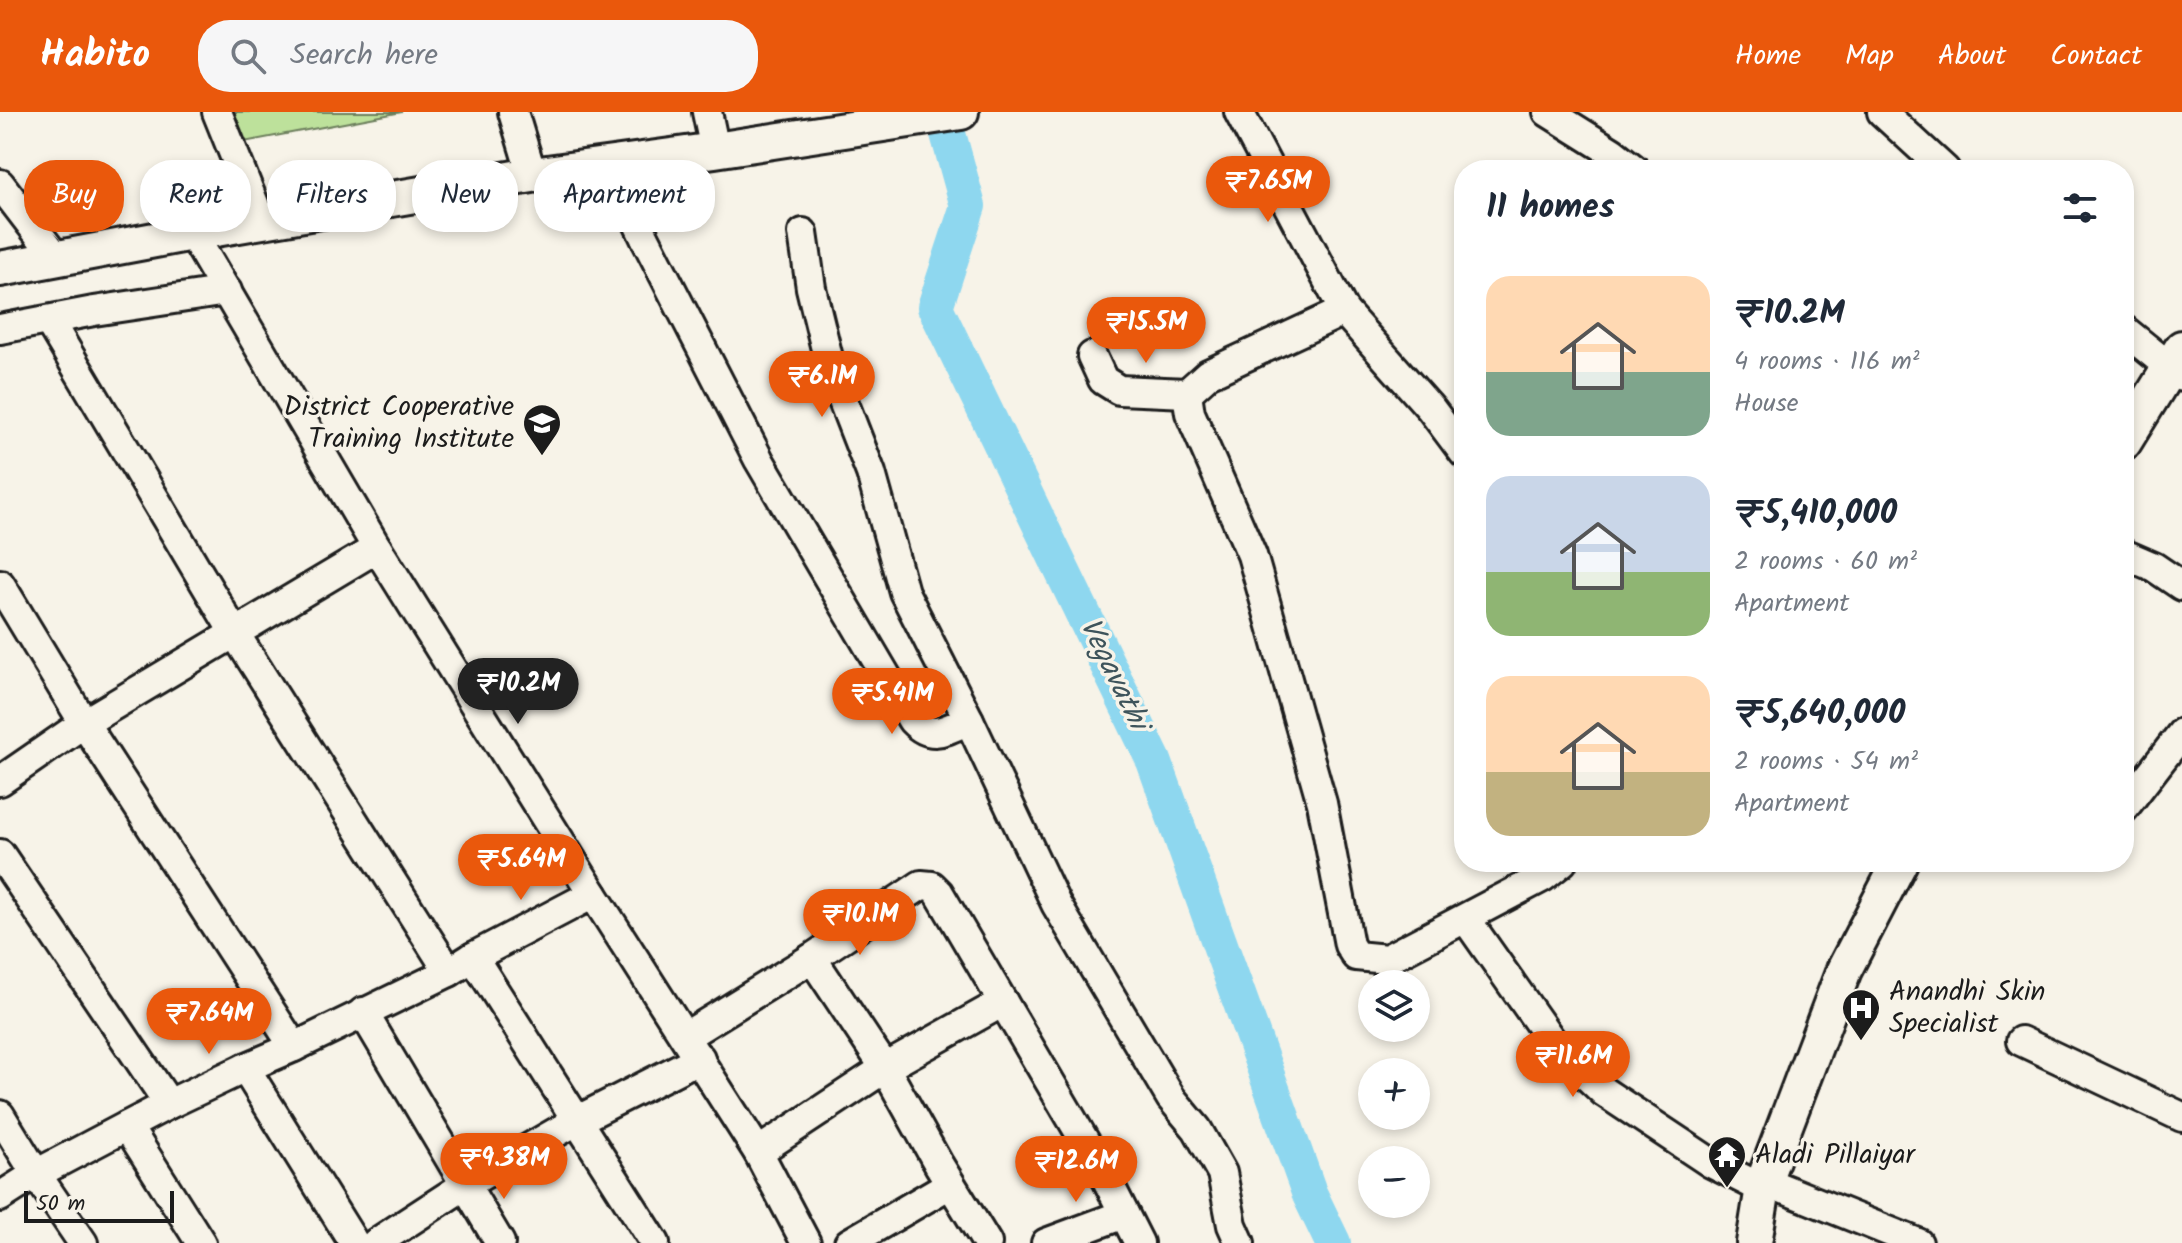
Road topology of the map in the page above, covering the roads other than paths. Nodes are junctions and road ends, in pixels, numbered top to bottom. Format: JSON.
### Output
{"nodes":[{"id":1,"x":217,"y":112,"type":"edge"},
{"id":2,"x":513,"y":112,"type":"edge"},
{"id":3,"x":707,"y":112,"type":"edge"},
{"id":4,"x":961,"y":112,"type":"edge"},
{"id":5,"x":1239,"y":112,"type":"edge"},
{"id":6,"x":1548,"y":112,"type":"edge"},
{"id":7,"x":1882,"y":112,"type":"edge"},
{"id":8,"x":715,"y":150,"type":"junction"},
{"id":9,"x":640,"y":160,"type":"edge"},
{"id":10,"x":1622,"y":160,"type":"edge"},
{"id":11,"x":1934,"y":160,"type":"edge"},
{"id":12,"x":532,"y":175,"type":"joint"},
{"id":13,"x":0,"y":184,"type":"edge"},
{"id":14,"x":261,"y":221,"type":"junction"},
{"id":15,"x":642,"y":232,"type":"edge"},
{"id":16,"x":192,"y":233,"type":"junction"},
{"id":17,"x":803,"y":233,"type":"dead end"},
{"id":18,"x":56,"y":257,"type":"junction"},
{"id":19,"x":0,"y":269,"type":"edge"},
{"id":20,"x":227,"y":291,"type":"junction"},
{"id":21,"x":1344,"y":311,"type":"junction"},
{"id":22,"x":49,"y":321,"type":"junction"},
{"id":23,"x":0,"y":329,"type":"edge"},
{"id":24,"x":2134,"y":336,"type":"edge"},
{"id":25,"x":1092,"y":356,"type":"dead end"},
{"id":26,"x":2178,"y":364,"type":"edge"},
{"id":27,"x":1187,"y":393,"type":"junction"},
{"id":28,"x":2134,"y":428,"type":"edge"},
{"id":29,"x":1454,"y":440,"type":"edge"},
{"id":30,"x":377,"y":548,"type":"junction"},
{"id":31,"x":2134,"y":558,"type":"edge"},
{"id":32,"x":0,"y":584,"type":"edge"},
{"id":33,"x":2182,"y":586,"type":"edge"},
{"id":34,"x":234,"y":632,"type":"junction"},
{"id":35,"x":969,"y":720,"type":"junction"},
{"id":36,"x":84,"y":723,"type":"junction"},
{"id":37,"x":2182,"y":733,"type":"edge"},
{"id":38,"x":2172,"y":766,"type":"edge"},
{"id":39,"x":0,"y":781,"type":"edge"},
{"id":40,"x":2134,"y":799,"type":"edge"},
{"id":41,"x":0,"y":854,"type":"edge"},
{"id":42,"x":1549,"y":872,"type":"edge"},
{"id":43,"x":1895,"y":872,"type":"edge"},
{"id":44,"x":593,"y":894,"type":"junction"},
{"id":45,"x":1466,"y":919,"type":"junction"},
{"id":46,"x":812,"y":958,"type":"junction"},
{"id":47,"x":461,"y":964,"type":"junction"},
{"id":48,"x":1003,"y":1002,"type":"junction"},
{"id":49,"x":363,"y":1012,"type":"junction"},
{"id":50,"x":2021,"y":1041,"type":"dead end"},
{"id":51,"x":294,"y":1047,"type":"junction"},
{"id":52,"x":693,"y":1047,"type":"junction"},
{"id":53,"x":245,"y":1068,"type":"junction"},
{"id":54,"x":885,"y":1068,"type":"junction"},
{"id":55,"x":169,"y":1104,"type":"junction"},
{"id":56,"x":0,"y":1115,"type":"edge"},
{"id":57,"x":2182,"y":1117,"type":"edge"},
{"id":58,"x":576,"y":1121,"type":"junction"},
{"id":59,"x":127,"y":1126,"type":"junction"},
{"id":60,"x":758,"y":1152,"type":"junction"},
{"id":61,"x":36,"y":1174,"type":"junction"},
{"id":62,"x":950,"y":1184,"type":"junction"},
{"id":63,"x":465,"y":1185,"type":"junction"},
{"id":64,"x":1764,"y":1185,"type":"junction"},
{"id":65,"x":0,"y":1197,"type":"edge"},
{"id":66,"x":1124,"y":1214,"type":"junction"},
{"id":67,"x":802,"y":1242,"type":"edge"},
{"id":68,"x":83,"y":1243,"type":"edge"},
{"id":69,"x":201,"y":1243,"type":"edge"},
{"id":70,"x":354,"y":1243,"type":"edge"},
{"id":71,"x":376,"y":1243,"type":"edge"},
{"id":72,"x":500,"y":1243,"type":"edge"},
{"id":73,"x":655,"y":1243,"type":"edge"},
{"id":74,"x":849,"y":1243,"type":"edge"},
{"id":75,"x":987,"y":1243,"type":"edge"},
{"id":76,"x":1046,"y":1243,"type":"edge"},
{"id":77,"x":1139,"y":1243,"type":"edge"},
{"id":78,"x":1240,"y":1243,"type":"edge"},
{"id":79,"x":1754,"y":1243,"type":"edge"},
{"id":80,"x":1918,"y":1243,"type":"edge"}],
"edges":[{"from":1,"to":14,"type":"street"},
{"from":2,"to":12,"type":"street"},
{"from":3,"to":8,"type":"street"},
{"from":4,"to":8,"type":"main road"},
{"from":5,"to":21,"type":"street"},
{"from":6,"to":10,"type":"street"},
{"from":7,"to":11,"type":"street"},
{"from":8,"to":9,"type":"main road"},
{"from":12,"to":14,"type":"main road"},
{"from":13,"to":18,"type":"street"},
{"from":14,"to":16,"type":"main road"},
{"from":15,"to":35,"type":"street"},
{"from":16,"to":18,"type":"main road"},
{"from":16,"to":20,"type":"street"},
{"from":17,"to":35,"type":"street"},
{"from":18,"to":19,"type":"main road"},
{"from":20,"to":22,"type":"street"},
{"from":20,"to":30,"type":"street"},
{"from":21,"to":27,"type":"street"},
{"from":21,"to":29,"type":"street"},
{"from":22,"to":23,"type":"street"},
{"from":22,"to":34,"type":"street"},
{"from":24,"to":26,"type":"street"},
{"from":25,"to":27,"type":"street"},
{"from":26,"to":28,"type":"main road"},
{"from":27,"to":45,"type":"street"},
{"from":30,"to":34,"type":"street"},
{"from":30,"to":44,"type":"street"},
{"from":31,"to":33,"type":"street"},
{"from":32,"to":36,"type":"street"},
{"from":34,"to":36,"type":"street"},
{"from":34,"to":47,"type":"street"},
{"from":35,"to":78,"type":"street"},
{"from":36,"to":39,"type":"street"},
{"from":36,"to":51,"type":"street"},
{"from":37,"to":38,"type":"street"},
{"from":38,"to":40,"type":"street"},
{"from":41,"to":55,"type":"street"},
{"from":42,"to":45,"type":"street"},
{"from":43,"to":64,"type":"main road"},
{"from":44,"to":47,"type":"street"},
{"from":44,"to":52,"type":"street"},
{"from":45,"to":64,"type":"street"},
{"from":46,"to":48,"type":"street"},
{"from":46,"to":52,"type":"street"},
{"from":46,"to":54,"type":"street"},
{"from":47,"to":49,"type":"street"},
{"from":47,"to":58,"type":"street"},
{"from":48,"to":54,"type":"street"},
{"from":48,"to":66,"type":"street"},
{"from":49,"to":51,"type":"street"},
{"from":49,"to":63,"type":"street"},
{"from":50,"to":57,"type":"street"},
{"from":51,"to":53,"type":"street"},
{"from":52,"to":58,"type":"street"},
{"from":52,"to":60,"type":"street"},
{"from":53,"to":55,"type":"street"},
{"from":53,"to":70,"type":"street"},
{"from":54,"to":60,"type":"street"},
{"from":54,"to":62,"type":"street"},
{"from":55,"to":59,"type":"street"},
{"from":56,"to":61,"type":"street"},
{"from":58,"to":63,"type":"street"},
{"from":58,"to":73,"type":"street"},
{"from":59,"to":61,"type":"street"},
{"from":59,"to":69,"type":"street"},
{"from":60,"to":67,"type":"street"},
{"from":61,"to":65,"type":"street"},
{"from":61,"to":68,"type":"street"},
{"from":62,"to":74,"type":"street"},
{"from":62,"to":75,"type":"street"},
{"from":63,"to":71,"type":"street"},
{"from":63,"to":72,"type":"street"},
{"from":64,"to":79,"type":"main road"},
{"from":64,"to":80,"type":"street"},
{"from":66,"to":76,"type":"street"},
{"from":66,"to":77,"type":"street"}]}
